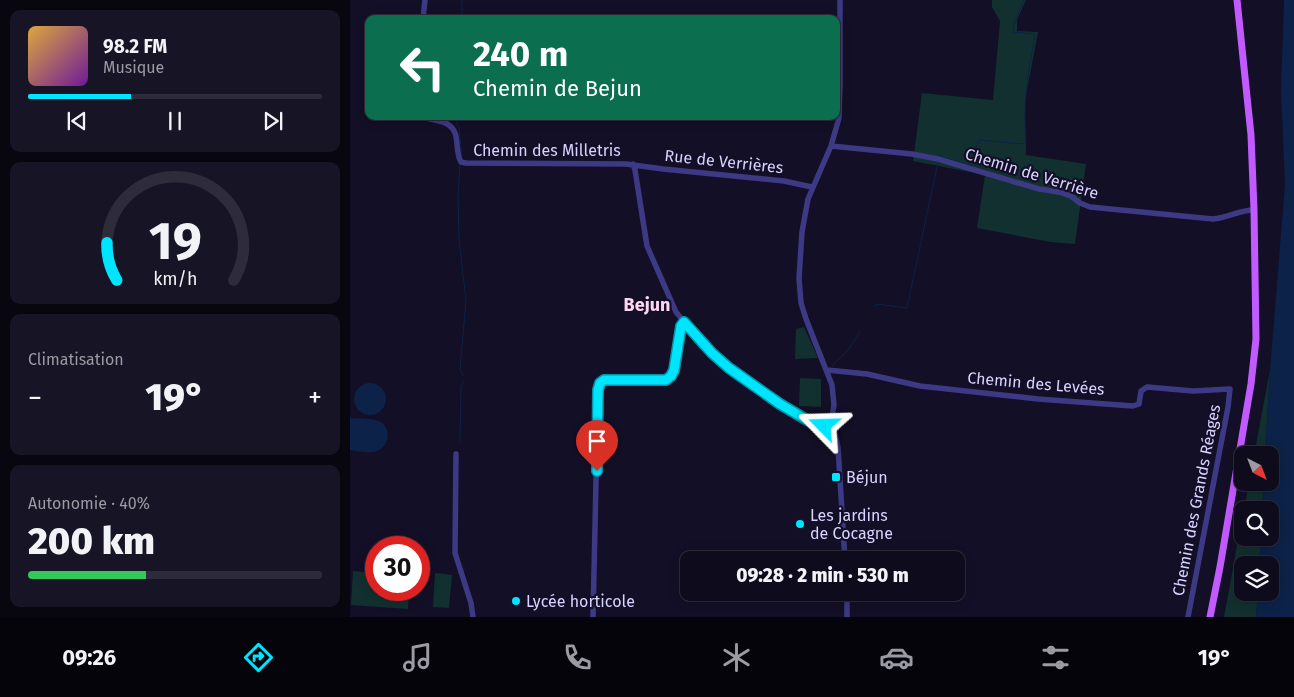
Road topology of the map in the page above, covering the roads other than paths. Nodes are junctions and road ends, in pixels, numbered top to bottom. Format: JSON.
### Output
{"nodes":[{"id":1,"x":425,"y":0,"type":"edge"},
{"id":2,"x":840,"y":0,"type":"edge"},
{"id":3,"x":1237,"y":0,"type":"edge"},
{"id":4,"x":423,"y":15,"type":"edge"},
{"id":5,"x":840,"y":15,"type":"edge"},
{"id":6,"x":840,"y":15,"type":"edge"},
{"id":7,"x":840,"y":105,"type":"edge"},
{"id":8,"x":437,"y":120,"type":"edge"},
{"id":9,"x":838,"y":120,"type":"edge"},
{"id":10,"x":832,"y":146,"type":"junction"},
{"id":11,"x":633,"y":164,"type":"junction"},
{"id":12,"x":812,"y":187,"type":"junction"},
{"id":13,"x":1254,"y":210,"type":"junction"},
{"id":14,"x":684,"y":322,"type":"junction"},
{"id":15,"x":827,"y":370,"type":"junction"},
{"id":16,"x":1230,"y":389,"type":"joint"},
{"id":17,"x":832,"y":417,"type":"junction"},
{"id":18,"x":824,"y":426,"type":"junction"},
{"id":19,"x":834,"y":431,"type":"junction"},
{"id":20,"x":456,"y":454,"type":"dead end"},
{"id":21,"x":844,"y":551,"type":"edge"},
{"id":22,"x":847,"y":601,"type":"edge"},
{"id":23,"x":473,"y":617,"type":"edge"},
{"id":24,"x":593,"y":617,"type":"edge"},
{"id":25,"x":847,"y":617,"type":"edge"},
{"id":26,"x":1188,"y":617,"type":"edge"},
{"id":27,"x":1210,"y":617,"type":"edge"}],
"edges":[{"from":1,"to":4,"type":"street"},
{"from":2,"to":5,"type":"street"},
{"from":3,"to":13,"type":"main road"},
{"from":6,"to":7,"type":"street"},
{"from":8,"to":11,"type":"street","name":"Chemin des Milletris"},
{"from":9,"to":10,"type":"street"},
{"from":10,"to":12,"type":"street"},
{"from":10,"to":13,"type":"street","name":"Chemin de Verrière"},
{"from":11,"to":12,"type":"street","name":"Rue de Verrières"},
{"from":11,"to":14,"type":"street"},
{"from":12,"to":15,"type":"street"},
{"from":13,"to":27,"type":"main road"},
{"from":14,"to":18,"type":"street"},
{"from":14,"to":24,"type":"street"},
{"from":15,"to":16,"type":"street","name":"Chemin des Levées"},
{"from":15,"to":17,"type":"street"},
{"from":16,"to":26,"type":"street","name":"Chemin des Grands Réages"},
{"from":17,"to":18,"type":"street"},
{"from":17,"to":19,"type":"street"},
{"from":18,"to":19,"type":"street"},
{"from":19,"to":21,"type":"street"},
{"from":20,"to":23,"type":"street"},
{"from":22,"to":25,"type":"street"}]}
